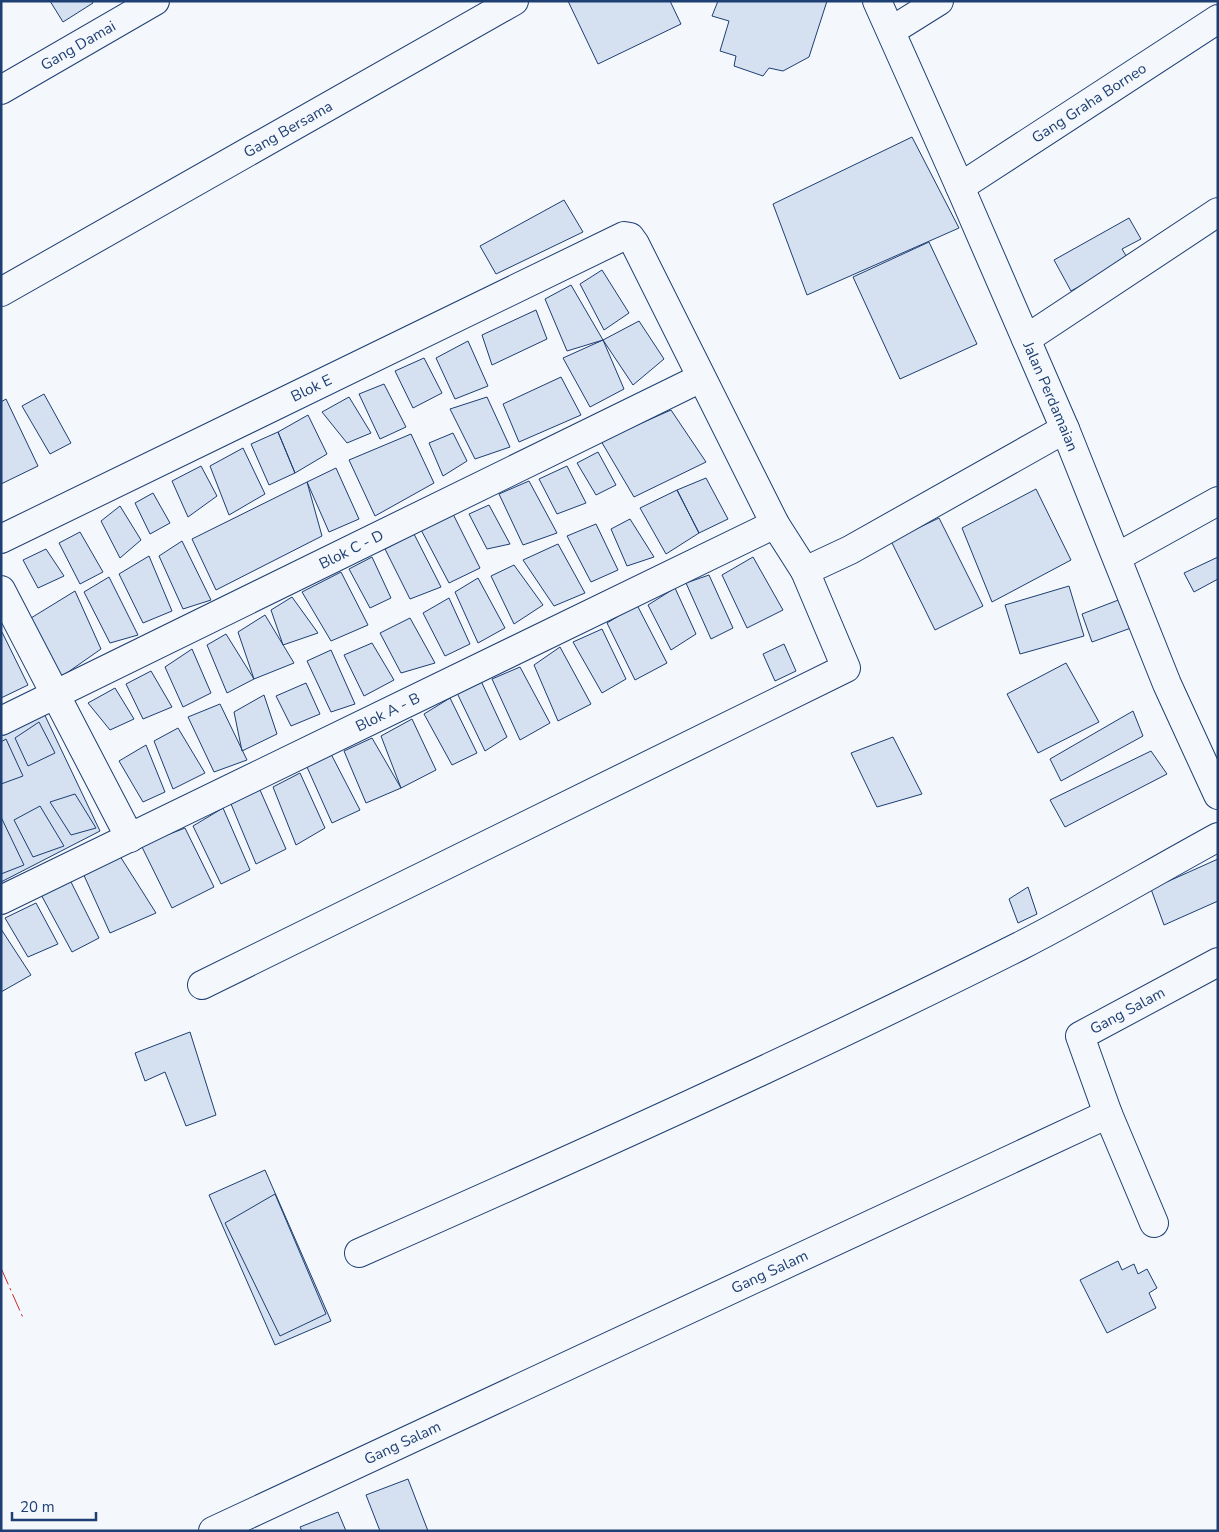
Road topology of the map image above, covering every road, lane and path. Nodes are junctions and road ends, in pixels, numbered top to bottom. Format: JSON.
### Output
{"nodes":[{"id":1,"x":155,"y":1,"type":"edge"},
{"id":2,"x":514,"y":1,"type":"edge"},
{"id":3,"x":877,"y":1,"type":"edge"},
{"id":4,"x":939,"y":1,"type":"edge"},
{"id":5,"x":1218,"y":19,"type":"edge"},
{"id":6,"x":891,"y":31,"type":"junction"},
{"id":7,"x":1,"y":90,"type":"edge"},
{"id":8,"x":960,"y":187,"type":"junction"},
{"id":9,"x":1218,"y":212,"type":"edge"},
{"id":10,"x":1,"y":292,"type":"edge"},
{"id":11,"x":1026,"y":339,"type":"junction"},
{"id":12,"x":701,"y":378,"type":"junction"},
{"id":13,"x":1065,"y":429,"type":"junction"},
{"id":14,"x":1218,"y":501,"type":"edge"},
{"id":15,"x":775,"y":524,"type":"junction"},
{"id":16,"x":1,"y":540,"type":"edge"},
{"id":17,"x":1117,"y":557,"type":"junction"},
{"id":18,"x":805,"y":571,"type":"junction"},
{"id":19,"x":1,"y":590,"type":"edge"},
{"id":20,"x":55,"y":695,"type":"junction"},
{"id":21,"x":1,"y":721,"type":"edge"},
{"id":22,"x":1218,"y":795,"type":"edge"},
{"id":23,"x":1218,"y":837,"type":"edge"},
{"id":24,"x":130,"y":838,"type":"junction"},
{"id":25,"x":1,"y":900,"type":"edge"},
{"id":26,"x":1218,"y":962,"type":"edge"},
{"id":27,"x":202,"y":985,"type":"dead end"},
{"id":28,"x":1108,"y":1114,"type":"junction"},
{"id":29,"x":1154,"y":1223,"type":"dead end"},
{"id":30,"x":359,"y":1253,"type":"dead end"},
{"id":31,"x":213,"y":1531,"type":"edge"}],
"edges":[{"from":1,"to":7,"type":"street","name":"Gang Damai"},
{"from":2,"to":10,"type":"street","name":"Gang Bersama"},
{"from":3,"to":6,"type":"street","name":"Jalan Perdamaian"},
{"from":4,"to":6,"type":"street"},
{"from":5,"to":8,"type":"street","name":"Gang Graha Borneo"},
{"from":6,"to":8,"type":"street","name":"Jalan Perdamaian"},
{"from":8,"to":11,"type":"street","name":"Jalan Perdamaian"},
{"from":9,"to":11,"type":"street"},
{"from":11,"to":13,"type":"street","name":"Jalan Perdamaian"},
{"from":12,"to":15,"type":"street"},
{"from":12,"to":16,"type":"street","name":"Blok E"},
{"from":12,"to":20,"type":"street","name":"Blok C - D"},
{"from":13,"to":17,"type":"street","name":"Jalan Perdamaian"},
{"from":13,"to":18,"type":"street"},
{"from":14,"to":17,"type":"street"},
{"from":15,"to":18,"type":"street"},
{"from":15,"to":24,"type":"street","name":"Blok A - B"},
{"from":17,"to":22,"type":"street","name":"Jalan Perdamaian"},
{"from":18,"to":27,"type":"street"},
{"from":19,"to":20,"type":"street"},
{"from":20,"to":21,"type":"street","name":"Blok C - D"},
{"from":20,"to":24,"type":"street"},
{"from":23,"to":30,"type":"street"},
{"from":24,"to":25,"type":"street","name":"Blok A - B"},
{"from":26,"to":28,"type":"street","name":"Gang Salam"},
{"from":28,"to":29,"type":"street"},
{"from":28,"to":31,"type":"street","name":"Gang Salam"}]}
